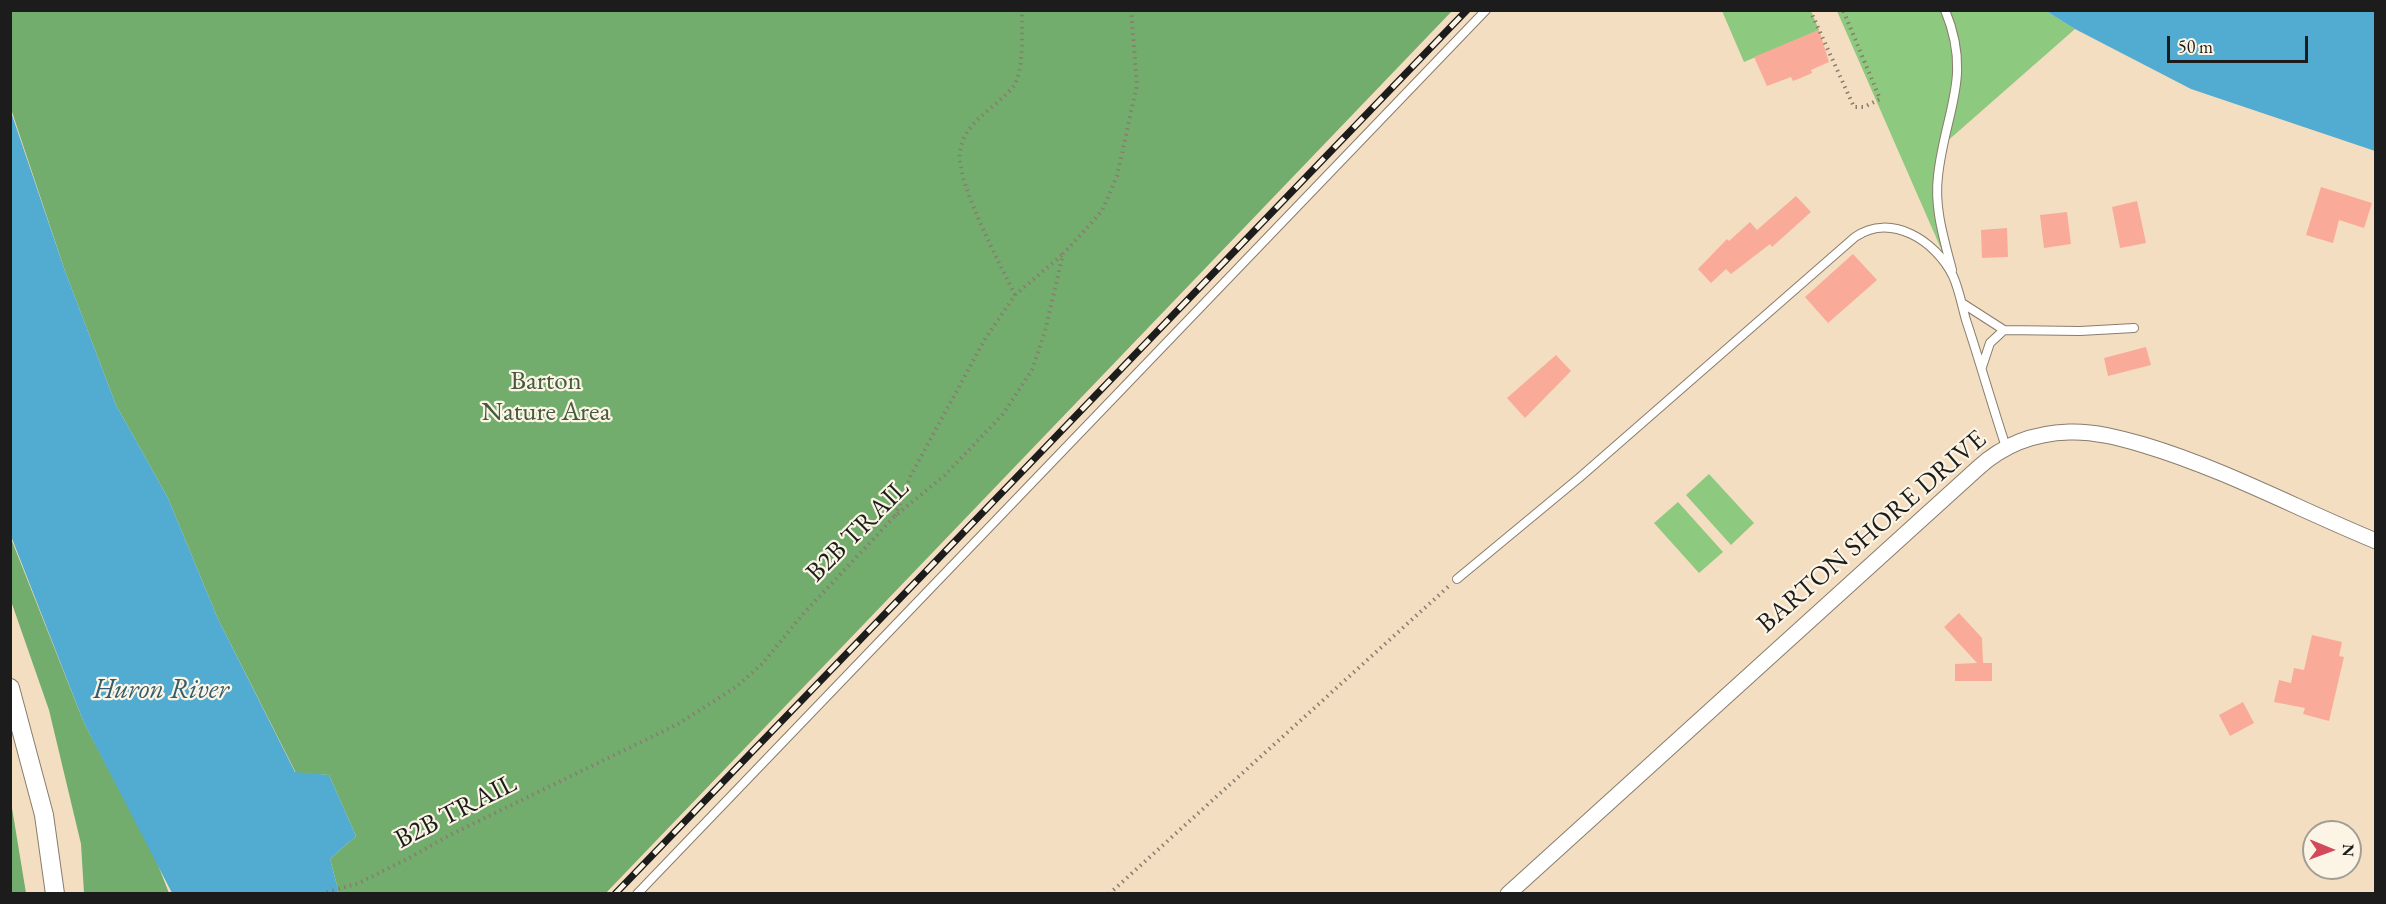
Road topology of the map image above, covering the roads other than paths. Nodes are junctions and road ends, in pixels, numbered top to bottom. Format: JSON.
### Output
{"nodes":[{"id":1,"x":1486,"y":10,"type":"edge"},
{"id":2,"x":1945,"y":10,"type":"edge"},
{"id":3,"x":1953,"y":276,"type":"junction"},
{"id":4,"x":1961,"y":303,"type":"junction"},
{"id":5,"x":2134,"y":328,"type":"dead end"},
{"id":6,"x":2004,"y":330,"type":"junction"},
{"id":7,"x":1982,"y":369,"type":"junction"},
{"id":8,"x":2006,"y":447,"type":"junction"},
{"id":9,"x":2376,"y":541,"type":"edge"},
{"id":10,"x":1457,"y":579,"type":"road end"},
{"id":11,"x":10,"y":688,"type":"edge"},
{"id":12,"x":55,"y":894,"type":"edge"},
{"id":13,"x":637,"y":894,"type":"edge"},
{"id":14,"x":1508,"y":894,"type":"edge"}],
"edges":[{"from":1,"to":13,"type":"lane"},
{"from":2,"to":3,"type":"lane"},
{"from":3,"to":4,"type":"lane"},
{"from":3,"to":10,"type":"lane"},
{"from":4,"to":6,"type":"lane"},
{"from":4,"to":7,"type":"lane"},
{"from":5,"to":6,"type":"lane"},
{"from":6,"to":7,"type":"lane"},
{"from":7,"to":8,"type":"lane"},
{"from":8,"to":9,"type":"street","name":"BARTON SHORE DRIVE"},
{"from":8,"to":14,"type":"street","name":"BARTON SHORE DRIVE"},
{"from":11,"to":12,"type":"street"}]}
